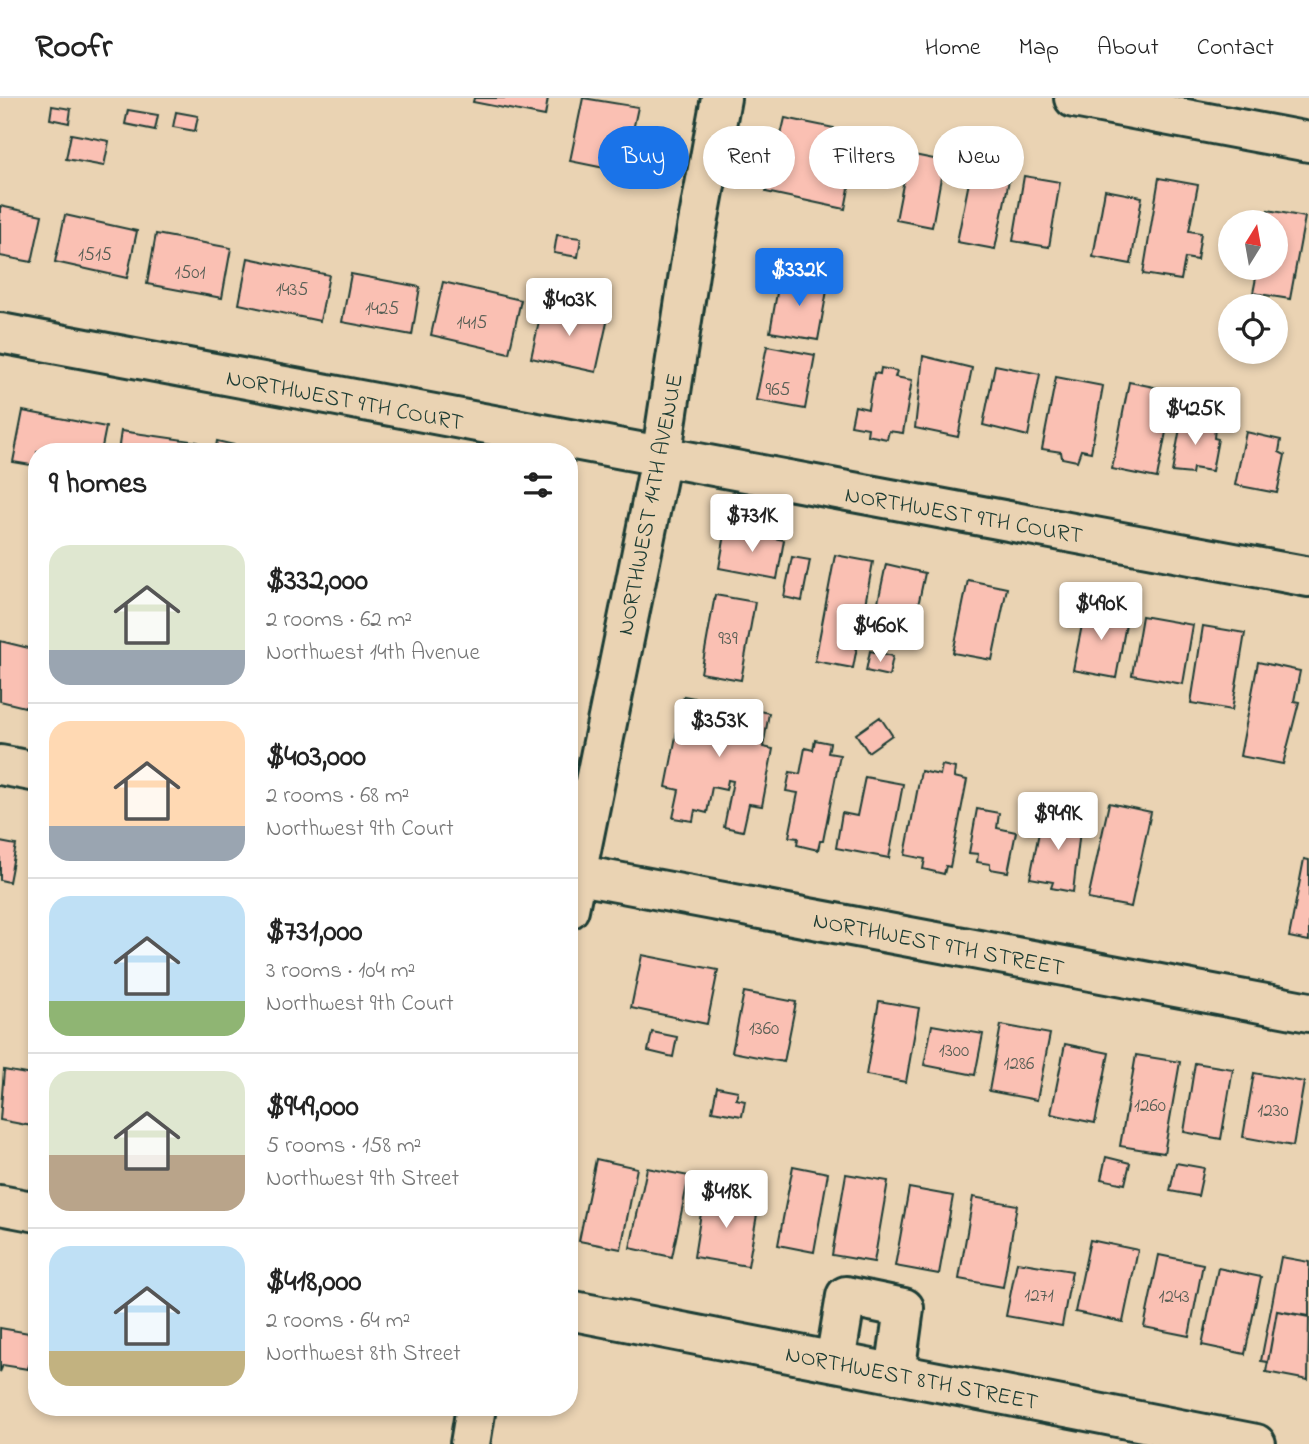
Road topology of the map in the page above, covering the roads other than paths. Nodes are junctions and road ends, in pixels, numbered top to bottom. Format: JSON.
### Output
{"nodes":[{"id":1,"x":721,"y":98,"type":"edge"},
{"id":2,"x":1074,"y":98,"type":"edge"},
{"id":3,"x":1309,"y":142,"type":"edge"},
{"id":4,"x":0,"y":333,"type":"edge"},
{"id":5,"x":661,"y":458,"type":"junction"},
{"id":6,"x":1309,"y":577,"type":"edge"},
{"id":7,"x":0,"y":765,"type":"edge"},
{"id":8,"x":28,"y":770,"type":"edge"},
{"id":9,"x":578,"y":853,"type":"edge"},
{"id":10,"x":578,"y":887,"type":"edge"},
{"id":11,"x":1309,"y":1012,"type":"edge"},
{"id":12,"x":0,"y":1205,"type":"edge"},
{"id":13,"x":28,"y":1210,"type":"edge"},
{"id":14,"x":578,"y":1312,"type":"edge"},
{"id":15,"x":835,"y":1362,"type":"junction"},
{"id":16,"x":895,"y":1374,"type":"junction"},
{"id":17,"x":475,"y":1416,"type":"edge"},
{"id":18,"x":470,"y":1444,"type":"edge"},
{"id":19,"x":1256,"y":1444,"type":"edge"}],
"edges":[{"from":1,"to":5,"type":"street","name":"NORTHWEST 14TH AVENUE"},
{"from":2,"to":3,"type":"street"},
{"from":4,"to":5,"type":"street","name":"NORTHWEST 9TH COURT"},
{"from":5,"to":6,"type":"street","name":"NORTHWEST 9TH COURT"},
{"from":5,"to":9,"type":"street","name":"NORTHWEST 14TH AVENUE"},
{"from":7,"to":8,"type":"street"},
{"from":10,"to":11,"type":"street","name":"NORTHWEST 9TH STREET"},
{"from":12,"to":13,"type":"street"},
{"from":14,"to":15,"type":"street","name":"NORTHWEST 8TH STREET"},
{"from":15,"to":16,"type":"street","name":"NORTHWEST 8TH STREET"},
{"from":15,"to":16,"type":"street"},
{"from":16,"to":19,"type":"street","name":"NORTHWEST 8TH STREET"},
{"from":17,"to":18,"type":"street"}]}
